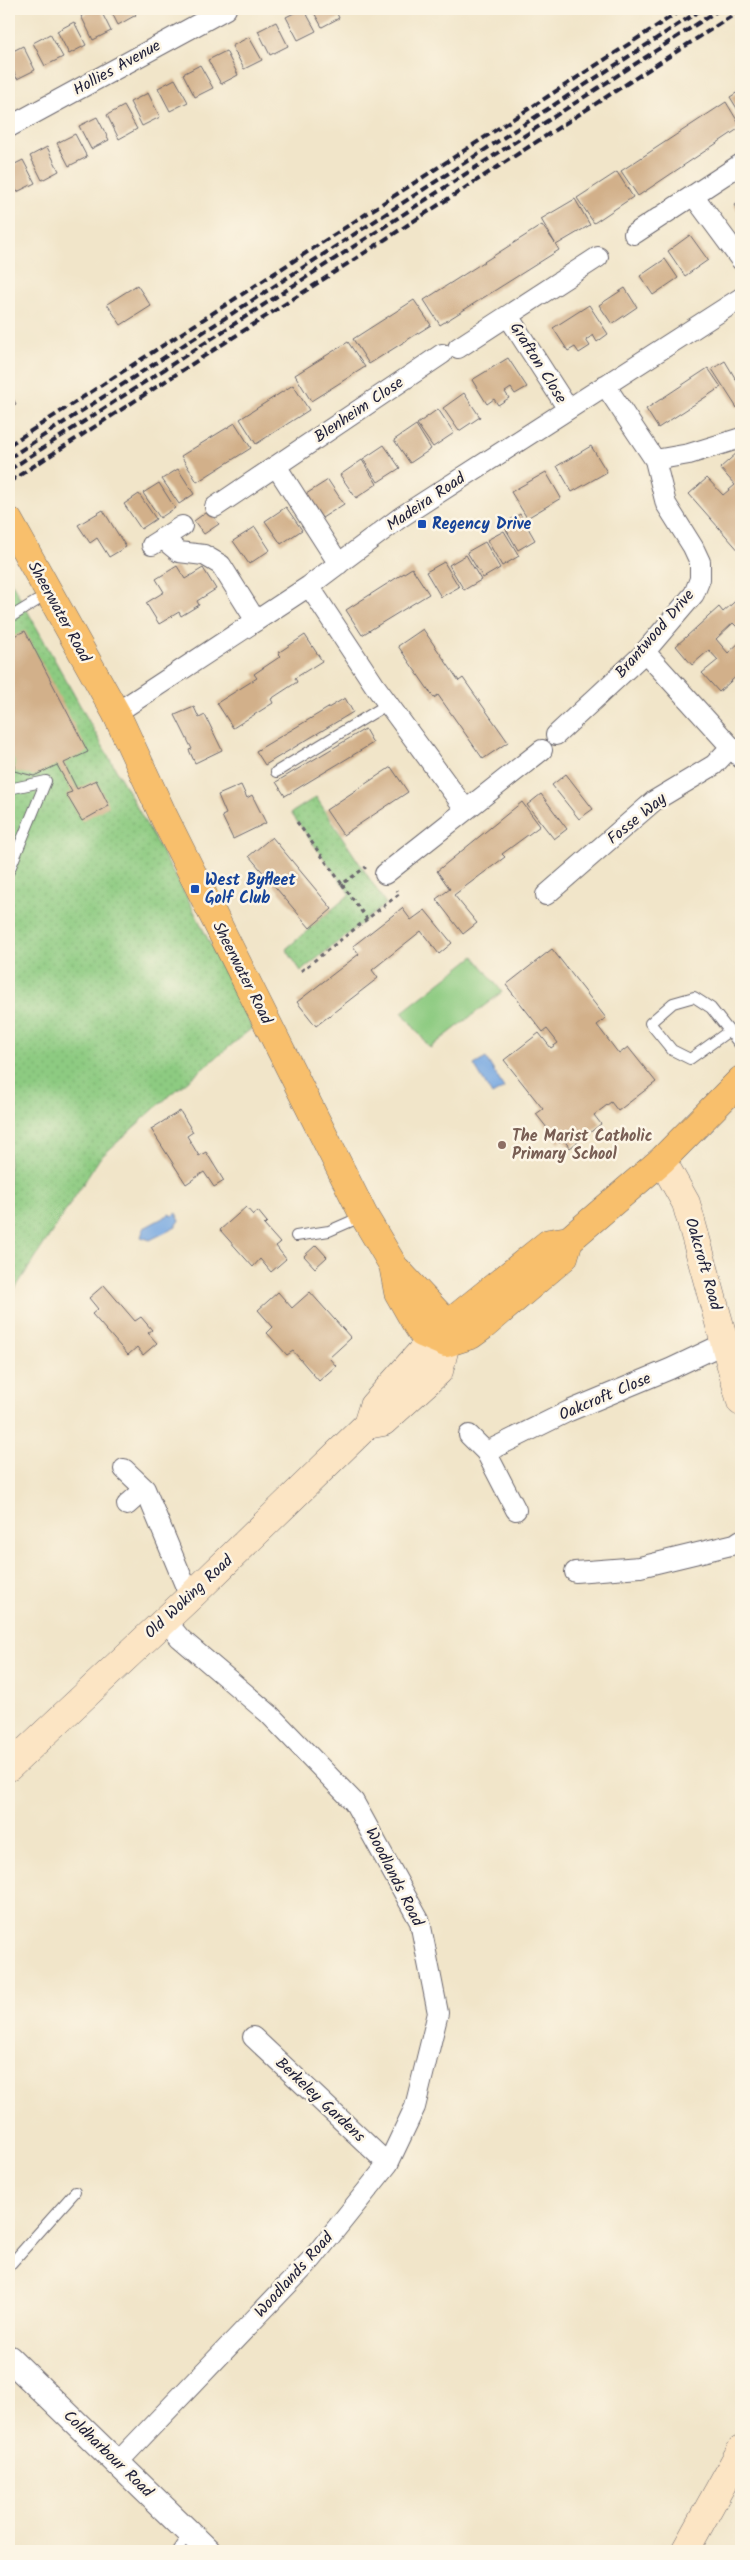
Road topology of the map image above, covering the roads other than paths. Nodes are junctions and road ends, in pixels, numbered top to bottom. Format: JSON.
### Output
{"nodes":[{"id":1,"x":226,"y":9,"type":"edge"},
{"id":2,"x":9,"y":128,"type":"edge"},
{"id":3,"x":741,"y":164,"type":"edge"},
{"id":4,"x":693,"y":195,"type":"junction"},
{"id":5,"x":634,"y":234,"type":"dead end"},
{"id":6,"x":598,"y":257,"type":"dead end"},
{"id":7,"x":741,"y":260,"type":"edge"},
{"id":8,"x":741,"y":298,"type":"edge"},
{"id":9,"x":508,"y":316,"type":"junction"},
{"id":10,"x":450,"y":351,"type":"joint"},
{"id":11,"x":605,"y":386,"type":"junction"},
{"id":12,"x":568,"y":410,"type":"junction"},
{"id":13,"x":741,"y":438,"type":"edge"},
{"id":14,"x":655,"y":460,"type":"junction"},
{"id":15,"x":276,"y":466,"type":"junction"},
{"id":16,"x":215,"y":507,"type":"dead end"},
{"id":17,"x":182,"y":526,"type":"dead end"},
{"id":18,"x":15,"y":532,"type":"edge"},
{"id":19,"x":339,"y":564,"type":"junction"},
{"id":20,"x":309,"y":586,"type":"junction"},
{"id":21,"x":48,"y":593,"type":"junction"},
{"id":22,"x":9,"y":618,"type":"edge"},
{"id":23,"x":256,"y":621,"type":"junction"},
{"id":24,"x":645,"y":652,"type":"junction"},
{"id":25,"x":388,"y":704,"type":"junction"},
{"id":26,"x":116,"y":713,"type":"junction"},
{"id":27,"x":556,"y":735,"type":"dead end"},
{"id":28,"x":542,"y":750,"type":"dead end"},
{"id":29,"x":736,"y":753,"type":"edge"},
{"id":30,"x":276,"y":772,"type":"dead end"},
{"id":31,"x":9,"y":789,"type":"edge"},
{"id":32,"x":466,"y":810,"type":"junction"},
{"id":33,"x":9,"y":871,"type":"edge"},
{"id":34,"x":385,"y":874,"type":"road end"},
{"id":35,"x":546,"y":895,"type":"dead end"},
{"id":36,"x":729,"y":1031,"type":"junction"},
{"id":37,"x":741,"y":1046,"type":"edge"},
{"id":38,"x":741,"y":1080,"type":"edge"},
{"id":39,"x":662,"y":1160,"type":"junction"},
{"id":40,"x":364,"y":1216,"type":"junction"},
{"id":41,"x":296,"y":1236,"type":"dead end"},
{"id":42,"x":446,"y":1343,"type":"junction"},
{"id":43,"x":726,"y":1343,"type":"junction"},
{"id":44,"x":741,"y":1402,"type":"edge"},
{"id":45,"x":469,"y":1435,"type":"dead end"},
{"id":46,"x":486,"y":1452,"type":"junction"},
{"id":47,"x":124,"y":1469,"type":"dead end"},
{"id":48,"x":145,"y":1489,"type":"junction"},
{"id":49,"x":127,"y":1505,"type":"dead end"},
{"id":50,"x":516,"y":1510,"type":"dead end"},
{"id":51,"x":741,"y":1540,"type":"edge"},
{"id":52,"x":575,"y":1572,"type":"dead end"},
{"id":53,"x":190,"y":1598,"type":"junction"},
{"id":54,"x":165,"y":1620,"type":"junction"},
{"id":55,"x":9,"y":1767,"type":"edge"},
{"id":56,"x":253,"y":2036,"type":"dead end"},
{"id":57,"x":388,"y":2164,"type":"junction"},
{"id":58,"x":75,"y":2192,"type":"dead end"},
{"id":59,"x":9,"y":2266,"type":"edge"},
{"id":60,"x":9,"y":2358,"type":"edge"},
{"id":61,"x":741,"y":2450,"type":"edge"},
{"id":62,"x":117,"y":2463,"type":"junction"},
{"id":63,"x":734,"y":2480,"type":"edge"},
{"id":64,"x":183,"y":2542,"type":"edge"},
{"id":65,"x":208,"y":2551,"type":"edge"},
{"id":66,"x":685,"y":2551,"type":"edge"}],
"edges":[{"from":1,"to":2,"type":"street","name":"Hollies Avenue"},
{"from":3,"to":4,"type":"street"},
{"from":4,"to":5,"type":"street"},
{"from":4,"to":7,"type":"street"},
{"from":6,"to":9,"type":"street","name":"Grafton Close"},
{"from":8,"to":11,"type":"street","name":"Madeira Road"},
{"from":9,"to":10,"type":"street","name":"Grafton Close"},
{"from":9,"to":12,"type":"street","name":"Grafton Close"},
{"from":10,"to":15,"type":"street","name":"Blenheim Close"},
{"from":11,"to":12,"type":"street","name":"Madeira Road"},
{"from":11,"to":14,"type":"street","name":"Brantwood Drive"},
{"from":12,"to":19,"type":"street","name":"Madeira Road"},
{"from":13,"to":14,"type":"street"},
{"from":14,"to":24,"type":"street","name":"Brantwood Drive"},
{"from":15,"to":16,"type":"street","name":"Blenheim Close"},
{"from":15,"to":19,"type":"street"},
{"from":17,"to":23,"type":"street"},
{"from":18,"to":21,"type":"main road","name":"Sheerwater Road"},
{"from":19,"to":20,"type":"street","name":"Madeira Road"},
{"from":20,"to":23,"type":"street","name":"Madeira Road"},
{"from":20,"to":25,"type":"street"},
{"from":21,"to":22,"type":"lane"},
{"from":21,"to":26,"type":"main road","name":"Sheerwater Road"},
{"from":23,"to":26,"type":"street","name":"Madeira Road"},
{"from":24,"to":27,"type":"street","name":"Brantwood Drive"},
{"from":24,"to":29,"type":"street"},
{"from":25,"to":30,"type":"lane"},
{"from":25,"to":32,"type":"street"},
{"from":26,"to":40,"type":"main road","name":"Sheerwater Road"},
{"from":28,"to":32,"type":"street"},
{"from":29,"to":35,"type":"street","name":"Fosse Way"},
{"from":31,"to":33,"type":"lane"},
{"from":32,"to":34,"type":"street"},
{"from":36,"to":36,"type":"lane"},
{"from":36,"to":37,"type":"lane"},
{"from":38,"to":39,"type":"main road"},
{"from":39,"to":42,"type":"main road"},
{"from":39,"to":43,"type":"main road","name":"Oakcroft Road"},
{"from":40,"to":41,"type":"lane"},
{"from":40,"to":42,"type":"main road","name":"Sheerwater Road"},
{"from":42,"to":53,"type":"main road","name":"Old Woking Road"},
{"from":43,"to":44,"type":"main road","name":"Oakcroft Road"},
{"from":43,"to":46,"type":"street","name":"Oakcroft Close"},
{"from":45,"to":46,"type":"street"},
{"from":46,"to":50,"type":"street"},
{"from":47,"to":48,"type":"street"},
{"from":48,"to":49,"type":"street"},
{"from":48,"to":53,"type":"street"},
{"from":51,"to":52,"type":"street"},
{"from":53,"to":54,"type":"main road","name":"Old Woking Road"},
{"from":54,"to":55,"type":"main road","name":"Old Woking Road"},
{"from":54,"to":57,"type":"street","name":"Woodlands Road"},
{"from":56,"to":57,"type":"street","name":"Berkeley Gardens"},
{"from":57,"to":62,"type":"street","name":"Woodlands Road"},
{"from":58,"to":59,"type":"lane"},
{"from":60,"to":62,"type":"street","name":"Coldharbour Road"},
{"from":61,"to":63,"type":"main road"},
{"from":62,"to":64,"type":"street","name":"Coldharbour Road"},
{"from":63,"to":66,"type":"main road"},
{"from":64,"to":65,"type":"street","name":"Coldharbour Road"}]}
